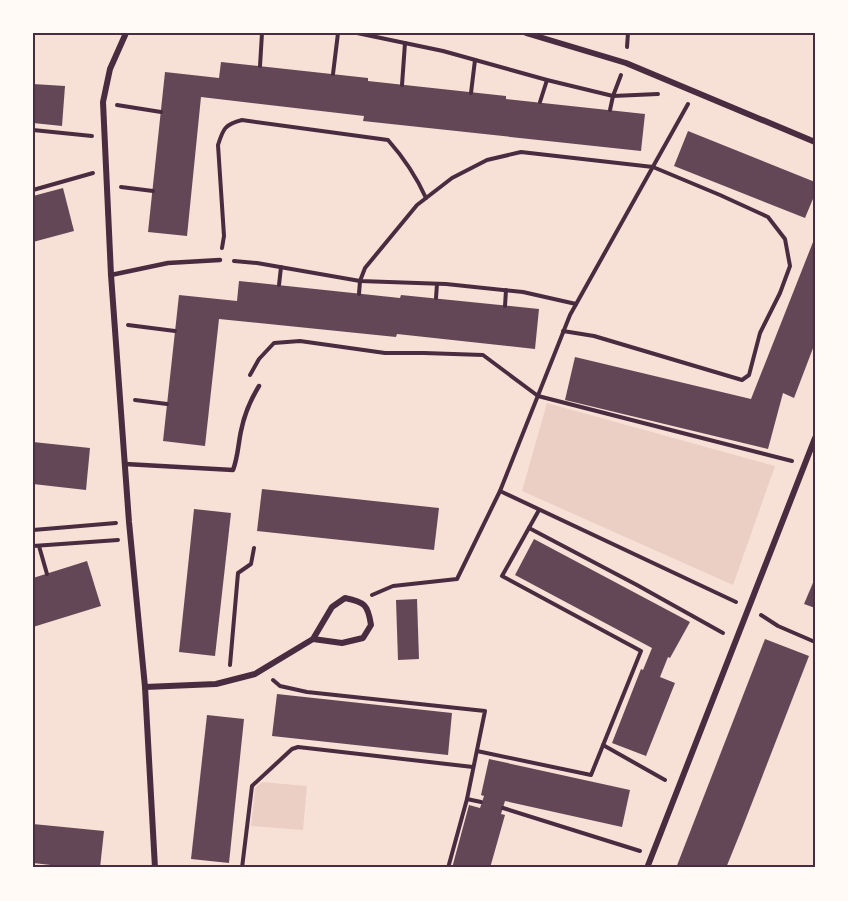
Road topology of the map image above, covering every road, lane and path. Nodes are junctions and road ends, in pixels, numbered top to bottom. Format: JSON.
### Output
{"nodes":[{"id":1,"x":126,"y":33,"type":"edge"},
{"id":2,"x":262,"y":33,"type":"edge"},
{"id":3,"x":338,"y":33,"type":"edge"},
{"id":4,"x":357,"y":33,"type":"edge"},
{"id":5,"x":526,"y":33,"type":"edge"},
{"id":6,"x":405,"y":43,"type":"junction"},
{"id":7,"x":475,"y":60,"type":"junction"},
{"id":8,"x":626,"y":63,"type":"junction"},
{"id":9,"x":260,"y":66,"type":"dead end"},
{"id":10,"x":333,"y":74,"type":"dead end"},
{"id":11,"x":547,"y":80,"type":"junction"},
{"id":12,"x":402,"y":85,"type":"dead end"},
{"id":13,"x":694,"y":92,"type":"junction"},
{"id":14,"x":471,"y":93,"type":"dead end"},
{"id":15,"x":659,"y":94,"type":"dead end"},
{"id":16,"x":613,"y":96,"type":"junction"},
{"id":17,"x":103,"y":102,"type":"junction"},
{"id":18,"x":540,"y":102,"type":"dead end"},
{"id":19,"x":610,"y":110,"type":"dead end"},
{"id":20,"x":161,"y":112,"type":"dead end"},
{"id":21,"x":33,"y":130,"type":"edge"},
{"id":22,"x":105,"y":138,"type":"junction"},
{"id":23,"x":815,"y":142,"type":"edge"},
{"id":24,"x":653,"y":167,"type":"junction"},
{"id":25,"x":106,"y":170,"type":"junction"},
{"id":26,"x":107,"y":186,"type":"junction"},
{"id":27,"x":33,"y":190,"type":"edge"},
{"id":28,"x":153,"y":191,"type":"dead end"},
{"id":29,"x":426,"y":198,"type":"junction"},
{"id":30,"x":220,"y":260,"type":"junction"},
{"id":31,"x":281,"y":267,"type":"junction"},
{"id":32,"x":111,"y":275,"type":"junction"},
{"id":33,"x":360,"y":281,"type":"junction"},
{"id":34,"x":438,"y":284,"type":"junction"},
{"id":35,"x":279,"y":285,"type":"dead end"},
{"id":36,"x":506,"y":290,"type":"junction"},
{"id":37,"x":359,"y":294,"type":"dead end"},
{"id":38,"x":436,"y":298,"type":"dead end"},
{"id":39,"x":576,"y":304,"type":"junction"},
{"id":40,"x":505,"y":306,"type":"dead end"},
{"id":41,"x":115,"y":323,"type":"junction"},
{"id":42,"x":175,"y":331,"type":"dead end"},
{"id":43,"x":563,"y":331,"type":"junction"},
{"id":44,"x":259,"y":386,"type":"joint"},
{"id":45,"x":538,"y":396,"type":"junction"},
{"id":46,"x":120,"y":398,"type":"junction"},
{"id":47,"x":167,"y":404,"type":"dead end"},
{"id":48,"x":815,"y":438,"type":"edge"},
{"id":49,"x":125,"y":464,"type":"junction"},
{"id":50,"x":804,"y":464,"type":"junction"},
{"id":51,"x":500,"y":491,"type":"junction"},
{"id":52,"x":539,"y":510,"type":"junction"},
{"id":53,"x":129,"y":522,"type":"junction"},
{"id":54,"x":529,"y":528,"type":"junction"},
{"id":55,"x":33,"y":530,"type":"edge"},
{"id":56,"x":131,"y":539,"type":"junction"},
{"id":57,"x":36,"y":546,"type":"edge"},
{"id":58,"x":254,"y":548,"type":"dead end"},
{"id":59,"x":47,"y":574,"type":"dead end"},
{"id":60,"x":360,"y":601,"type":"junction"},
{"id":61,"x":749,"y":608,"type":"junction"},
{"id":62,"x":313,"y":639,"type":"junction"},
{"id":63,"x":736,"y":640,"type":"junction"},
{"id":64,"x":815,"y":642,"type":"edge"},
{"id":65,"x":260,"y":670,"type":"junction"},
{"id":66,"x":230,"y":681,"type":"junction"},
{"id":67,"x":145,"y":687,"type":"junction"},
{"id":68,"x":603,"y":746,"type":"junction"},
{"id":69,"x":477,"y":751,"type":"junction"},
{"id":70,"x":474,"y":767,"type":"junction"},
{"id":71,"x":679,"y":788,"type":"junction"},
{"id":72,"x":466,"y":799,"type":"junction"},
{"id":73,"x":481,"y":802,"type":"dead end"},
{"id":74,"x":503,"y":808,"type":"dead end"},
{"id":75,"x":652,"y":855,"type":"junction"},
{"id":76,"x":155,"y":868,"type":"edge"},
{"id":77,"x":242,"y":868,"type":"edge"},
{"id":78,"x":448,"y":868,"type":"edge"},
{"id":79,"x":647,"y":868,"type":"edge"}],
"edges":[{"from":1,"to":17,"type":"street"},
{"from":2,"to":9,"type":"path"},
{"from":3,"to":10,"type":"path"},
{"from":4,"to":6,"type":"path"},
{"from":5,"to":8,"type":"street"},
{"from":6,"to":7,"type":"path"},
{"from":6,"to":12,"type":"path"},
{"from":7,"to":11,"type":"path"},
{"from":7,"to":14,"type":"path"},
{"from":8,"to":13,"type":"street"},
{"from":8,"to":16,"type":"path"},
{"from":11,"to":16,"type":"path"},
{"from":11,"to":18,"type":"path"},
{"from":13,"to":23,"type":"street"},
{"from":13,"to":24,"type":"path"},
{"from":15,"to":16,"type":"path"},
{"from":16,"to":19,"type":"path"},
{"from":17,"to":20,"type":"path"},
{"from":17,"to":22,"type":"street"},
{"from":21,"to":22,"type":"path"},
{"from":22,"to":25,"type":"street"},
{"from":24,"to":29,"type":"path"},
{"from":24,"to":39,"type":"path"},
{"from":24,"to":43,"type":"path"},
{"from":25,"to":26,"type":"street"},
{"from":25,"to":27,"type":"path"},
{"from":26,"to":28,"type":"path"},
{"from":26,"to":32,"type":"street"},
{"from":29,"to":30,"type":"path"},
{"from":29,"to":33,"type":"path"},
{"from":30,"to":31,"type":"path"},
{"from":30,"to":32,"type":"lane"},
{"from":31,"to":33,"type":"path"},
{"from":31,"to":35,"type":"path"},
{"from":32,"to":41,"type":"street"},
{"from":33,"to":34,"type":"path"},
{"from":33,"to":37,"type":"path"},
{"from":34,"to":36,"type":"path"},
{"from":34,"to":38,"type":"path"},
{"from":36,"to":39,"type":"path"},
{"from":36,"to":40,"type":"path"},
{"from":39,"to":43,"type":"path"},
{"from":41,"to":42,"type":"path"},
{"from":41,"to":46,"type":"street"},
{"from":43,"to":45,"type":"path"},
{"from":44,"to":45,"type":"path"},
{"from":44,"to":49,"type":"lane"},
{"from":45,"to":50,"type":"path"},
{"from":45,"to":51,"type":"path"},
{"from":46,"to":47,"type":"path"},
{"from":46,"to":49,"type":"street"},
{"from":48,"to":50,"type":"street"},
{"from":49,"to":53,"type":"street"},
{"from":50,"to":61,"type":"street"},
{"from":51,"to":52,"type":"path"},
{"from":51,"to":60,"type":"path"},
{"from":52,"to":54,"type":"path"},
{"from":52,"to":61,"type":"path"},
{"from":53,"to":55,"type":"path"},
{"from":53,"to":56,"type":"street"},
{"from":54,"to":63,"type":"path"},
{"from":54,"to":68,"type":"path"},
{"from":56,"to":57,"type":"path"},
{"from":56,"to":67,"type":"street"},
{"from":57,"to":59,"type":"path"},
{"from":58,"to":66,"type":"path"},
{"from":60,"to":62,"type":"street"},
{"from":60,"to":62,"type":"street"},
{"from":61,"to":63,"type":"street"},
{"from":61,"to":64,"type":"path"},
{"from":62,"to":65,"type":"street"},
{"from":63,"to":71,"type":"street"},
{"from":65,"to":66,"type":"street"},
{"from":65,"to":69,"type":"path"},
{"from":66,"to":67,"type":"street"},
{"from":67,"to":76,"type":"street"},
{"from":68,"to":69,"type":"path"},
{"from":68,"to":71,"type":"path"},
{"from":69,"to":70,"type":"path"},
{"from":70,"to":72,"type":"path"},
{"from":70,"to":77,"type":"path"},
{"from":71,"to":75,"type":"street"},
{"from":72,"to":73,"type":"path"},
{"from":72,"to":78,"type":"path"},
{"from":74,"to":75,"type":"path"},
{"from":75,"to":79,"type":"street"}]}
